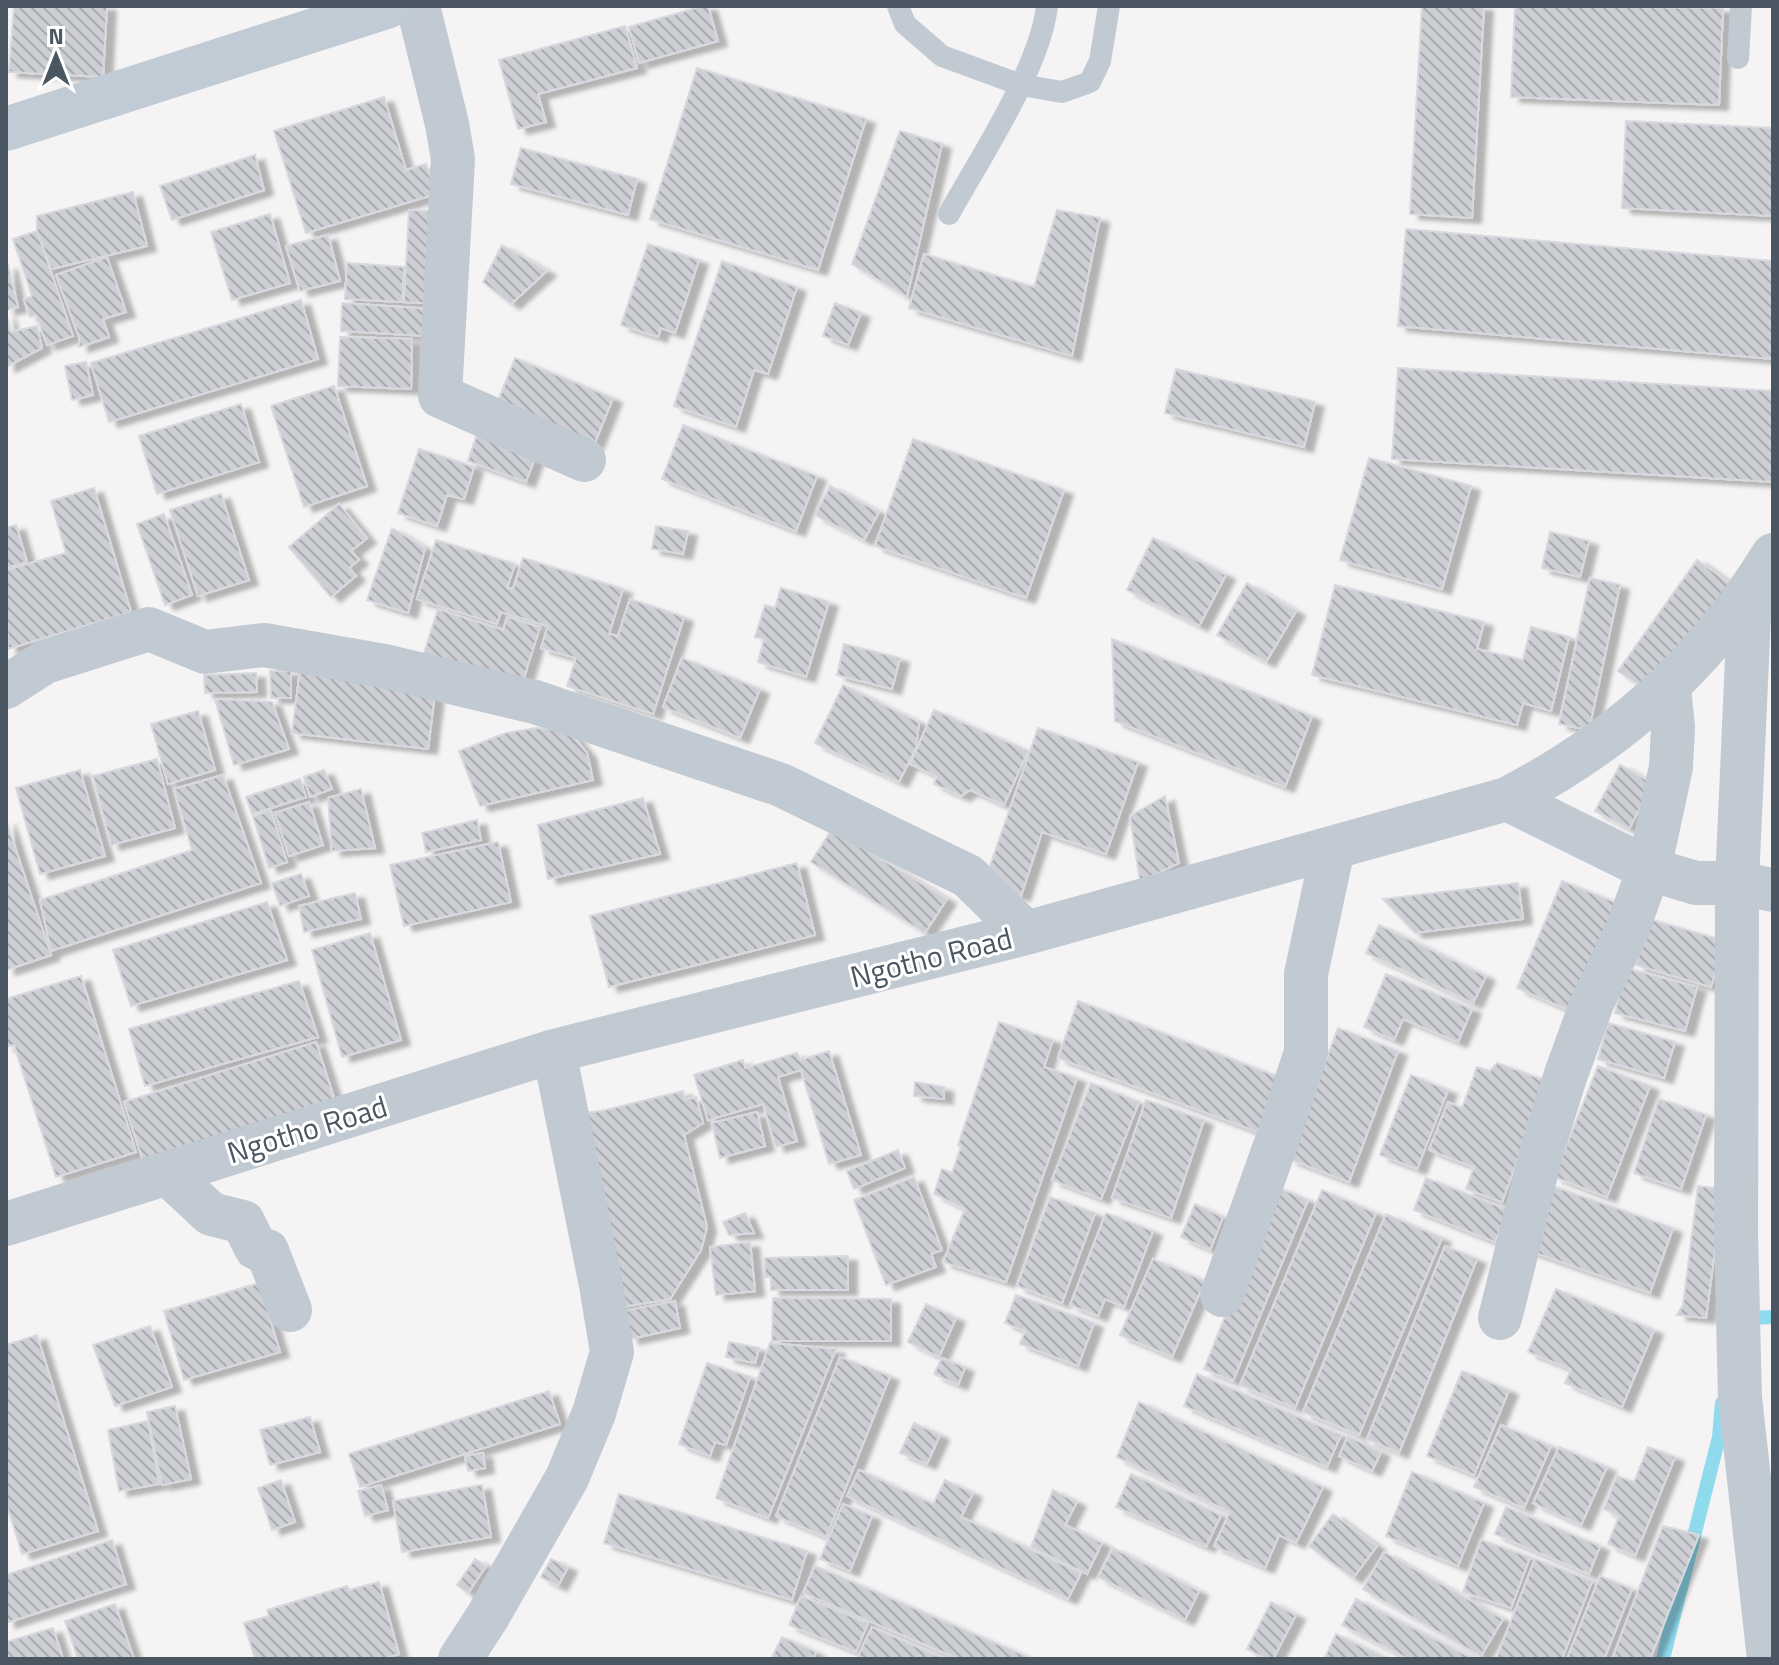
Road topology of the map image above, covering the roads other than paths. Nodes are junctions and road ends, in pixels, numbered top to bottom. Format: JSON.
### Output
{"nodes":[{"id":1,"x":389,"y":6,"type":"edge"},
{"id":2,"x":418,"y":6,"type":"edge"},
{"id":3,"x":898,"y":6,"type":"edge"},
{"id":4,"x":1047,"y":6,"type":"edge"},
{"id":5,"x":1109,"y":6,"type":"edge"},
{"id":6,"x":1741,"y":6,"type":"edge"},
{"id":7,"x":1738,"y":58,"type":"dead end"},
{"id":8,"x":1021,"y":85,"type":"junction"},
{"id":9,"x":6,"y":129,"type":"edge"},
{"id":10,"x":949,"y":214,"type":"dead end"},
{"id":11,"x":584,"y":460,"type":"dead end"},
{"id":12,"x":1773,"y":555,"type":"edge"},
{"id":13,"x":1750,"y":592,"type":"junction"},
{"id":14,"x":6,"y":687,"type":"edge"},
{"id":15,"x":1669,"y":688,"type":"junction"},
{"id":16,"x":1507,"y":799,"type":"junction"},
{"id":17,"x":1333,"y":848,"type":"junction"},
{"id":18,"x":1649,"y":869,"type":"junction"},
{"id":19,"x":1755,"y":886,"type":"edge"},
{"id":20,"x":1026,"y":933,"type":"junction"},
{"id":21,"x":554,"y":1051,"type":"junction"},
{"id":22,"x":167,"y":1173,"type":"junction"},
{"id":23,"x":6,"y":1224,"type":"edge"},
{"id":24,"x":1222,"y":1295,"type":"dead end"},
{"id":25,"x":290,"y":1310,"type":"dead end"},
{"id":26,"x":1500,"y":1318,"type":"dead end"},
{"id":27,"x":460,"y":1659,"type":"edge"},
{"id":28,"x":1769,"y":1659,"type":"edge"}],
"edges":[{"from":1,"to":9,"type":"main road"},
{"from":2,"to":11,"type":"street"},
{"from":3,"to":8,"type":"lane"},
{"from":4,"to":8,"type":"lane"},
{"from":5,"to":8,"type":"lane"},
{"from":6,"to":7,"type":"lane"},
{"from":8,"to":10,"type":"lane"},
{"from":12,"to":13,"type":"street","name":"Ngotho Road"},
{"from":13,"to":15,"type":"street","name":"Ngotho Road"},
{"from":13,"to":19,"type":"street"},
{"from":14,"to":20,"type":"street"},
{"from":15,"to":16,"type":"street","name":"Ngotho Road"},
{"from":15,"to":18,"type":"street"},
{"from":16,"to":17,"type":"street","name":"Ngotho Road"},
{"from":16,"to":18,"type":"street"},
{"from":17,"to":20,"type":"street","name":"Ngotho Road"},
{"from":17,"to":24,"type":"street"},
{"from":18,"to":19,"type":"street"},
{"from":18,"to":26,"type":"street"},
{"from":19,"to":28,"type":"street"},
{"from":20,"to":21,"type":"street","name":"Ngotho Road"},
{"from":21,"to":22,"type":"street","name":"Ngotho Road"},
{"from":21,"to":27,"type":"street"},
{"from":22,"to":23,"type":"street","name":"Ngotho Road"},
{"from":22,"to":25,"type":"street"}]}
